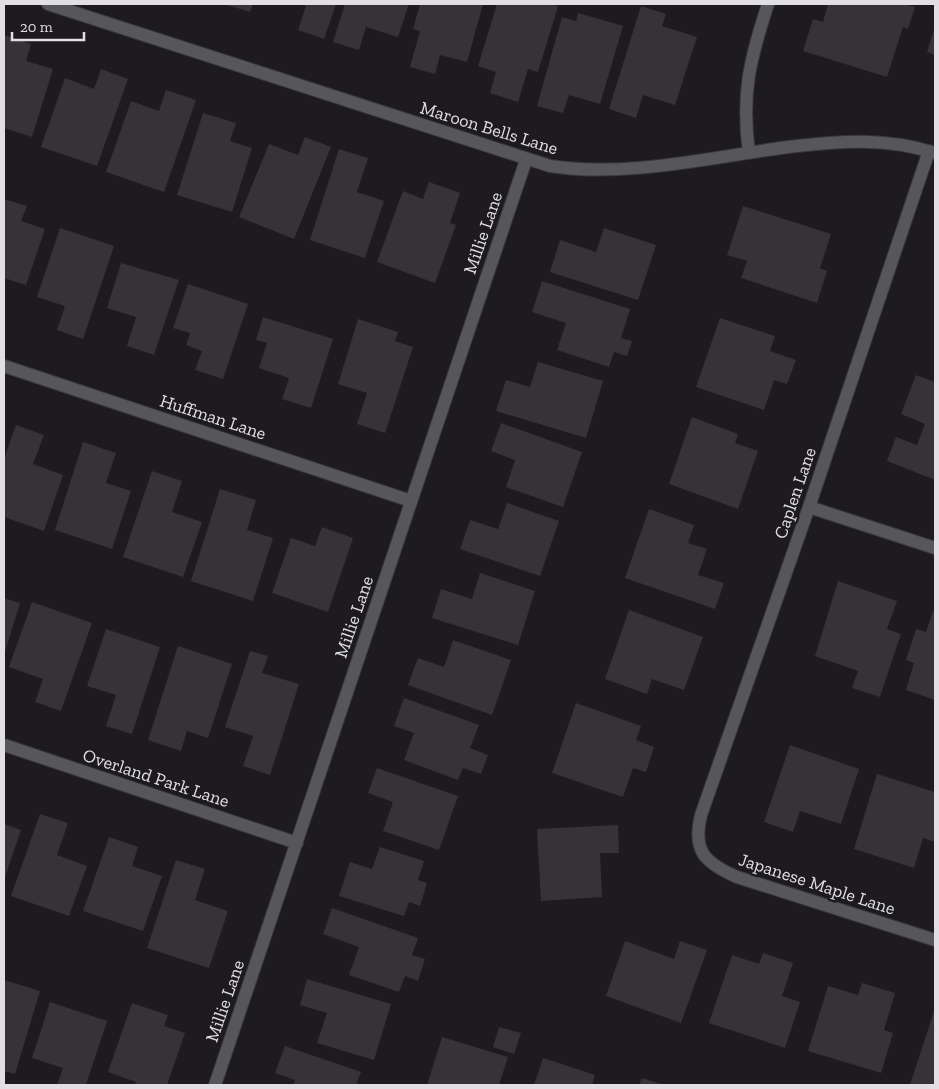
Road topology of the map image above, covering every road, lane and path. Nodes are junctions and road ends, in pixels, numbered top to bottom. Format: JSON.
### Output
{"nodes":[{"id":1,"x":48,"y":4,"type":"edge"},
{"id":2,"x":768,"y":4,"type":"edge"},
{"id":3,"x":749,"y":152,"type":"junction"},
{"id":4,"x":932,"y":152,"type":"edge"},
{"id":5,"x":526,"y":160,"type":"junction"},
{"id":6,"x":4,"y":366,"type":"edge"},
{"id":7,"x":411,"y":501,"type":"junction"},
{"id":8,"x":809,"y":507,"type":"junction"},
{"id":9,"x":935,"y":548,"type":"edge"},
{"id":10,"x":4,"y":745,"type":"edge"},
{"id":11,"x":297,"y":843,"type":"junction"},
{"id":12,"x":699,"y":846,"type":"joint"},
{"id":13,"x":935,"y":940,"type":"edge"},
{"id":14,"x":215,"y":1085,"type":"edge"}],
"edges":[{"from":1,"to":5,"type":"street","name":"Maroon Bells Lane"},
{"from":2,"to":3,"type":"street"},
{"from":3,"to":4,"type":"street","name":"Maroon Bells Lane"},
{"from":3,"to":5,"type":"street","name":"Maroon Bells Lane"},
{"from":4,"to":8,"type":"street","name":"Caplen Lane"},
{"from":5,"to":7,"type":"street","name":"Millie Lane"},
{"from":6,"to":7,"type":"street","name":"Huffman Lane"},
{"from":7,"to":11,"type":"street","name":"Millie Lane"},
{"from":8,"to":9,"type":"street"},
{"from":8,"to":12,"type":"street","name":"Caplen Lane"},
{"from":10,"to":11,"type":"street","name":"Overland Park Lane"},
{"from":11,"to":14,"type":"street","name":"Millie Lane"},
{"from":12,"to":13,"type":"street","name":"Japanese Maple Lane"}]}
